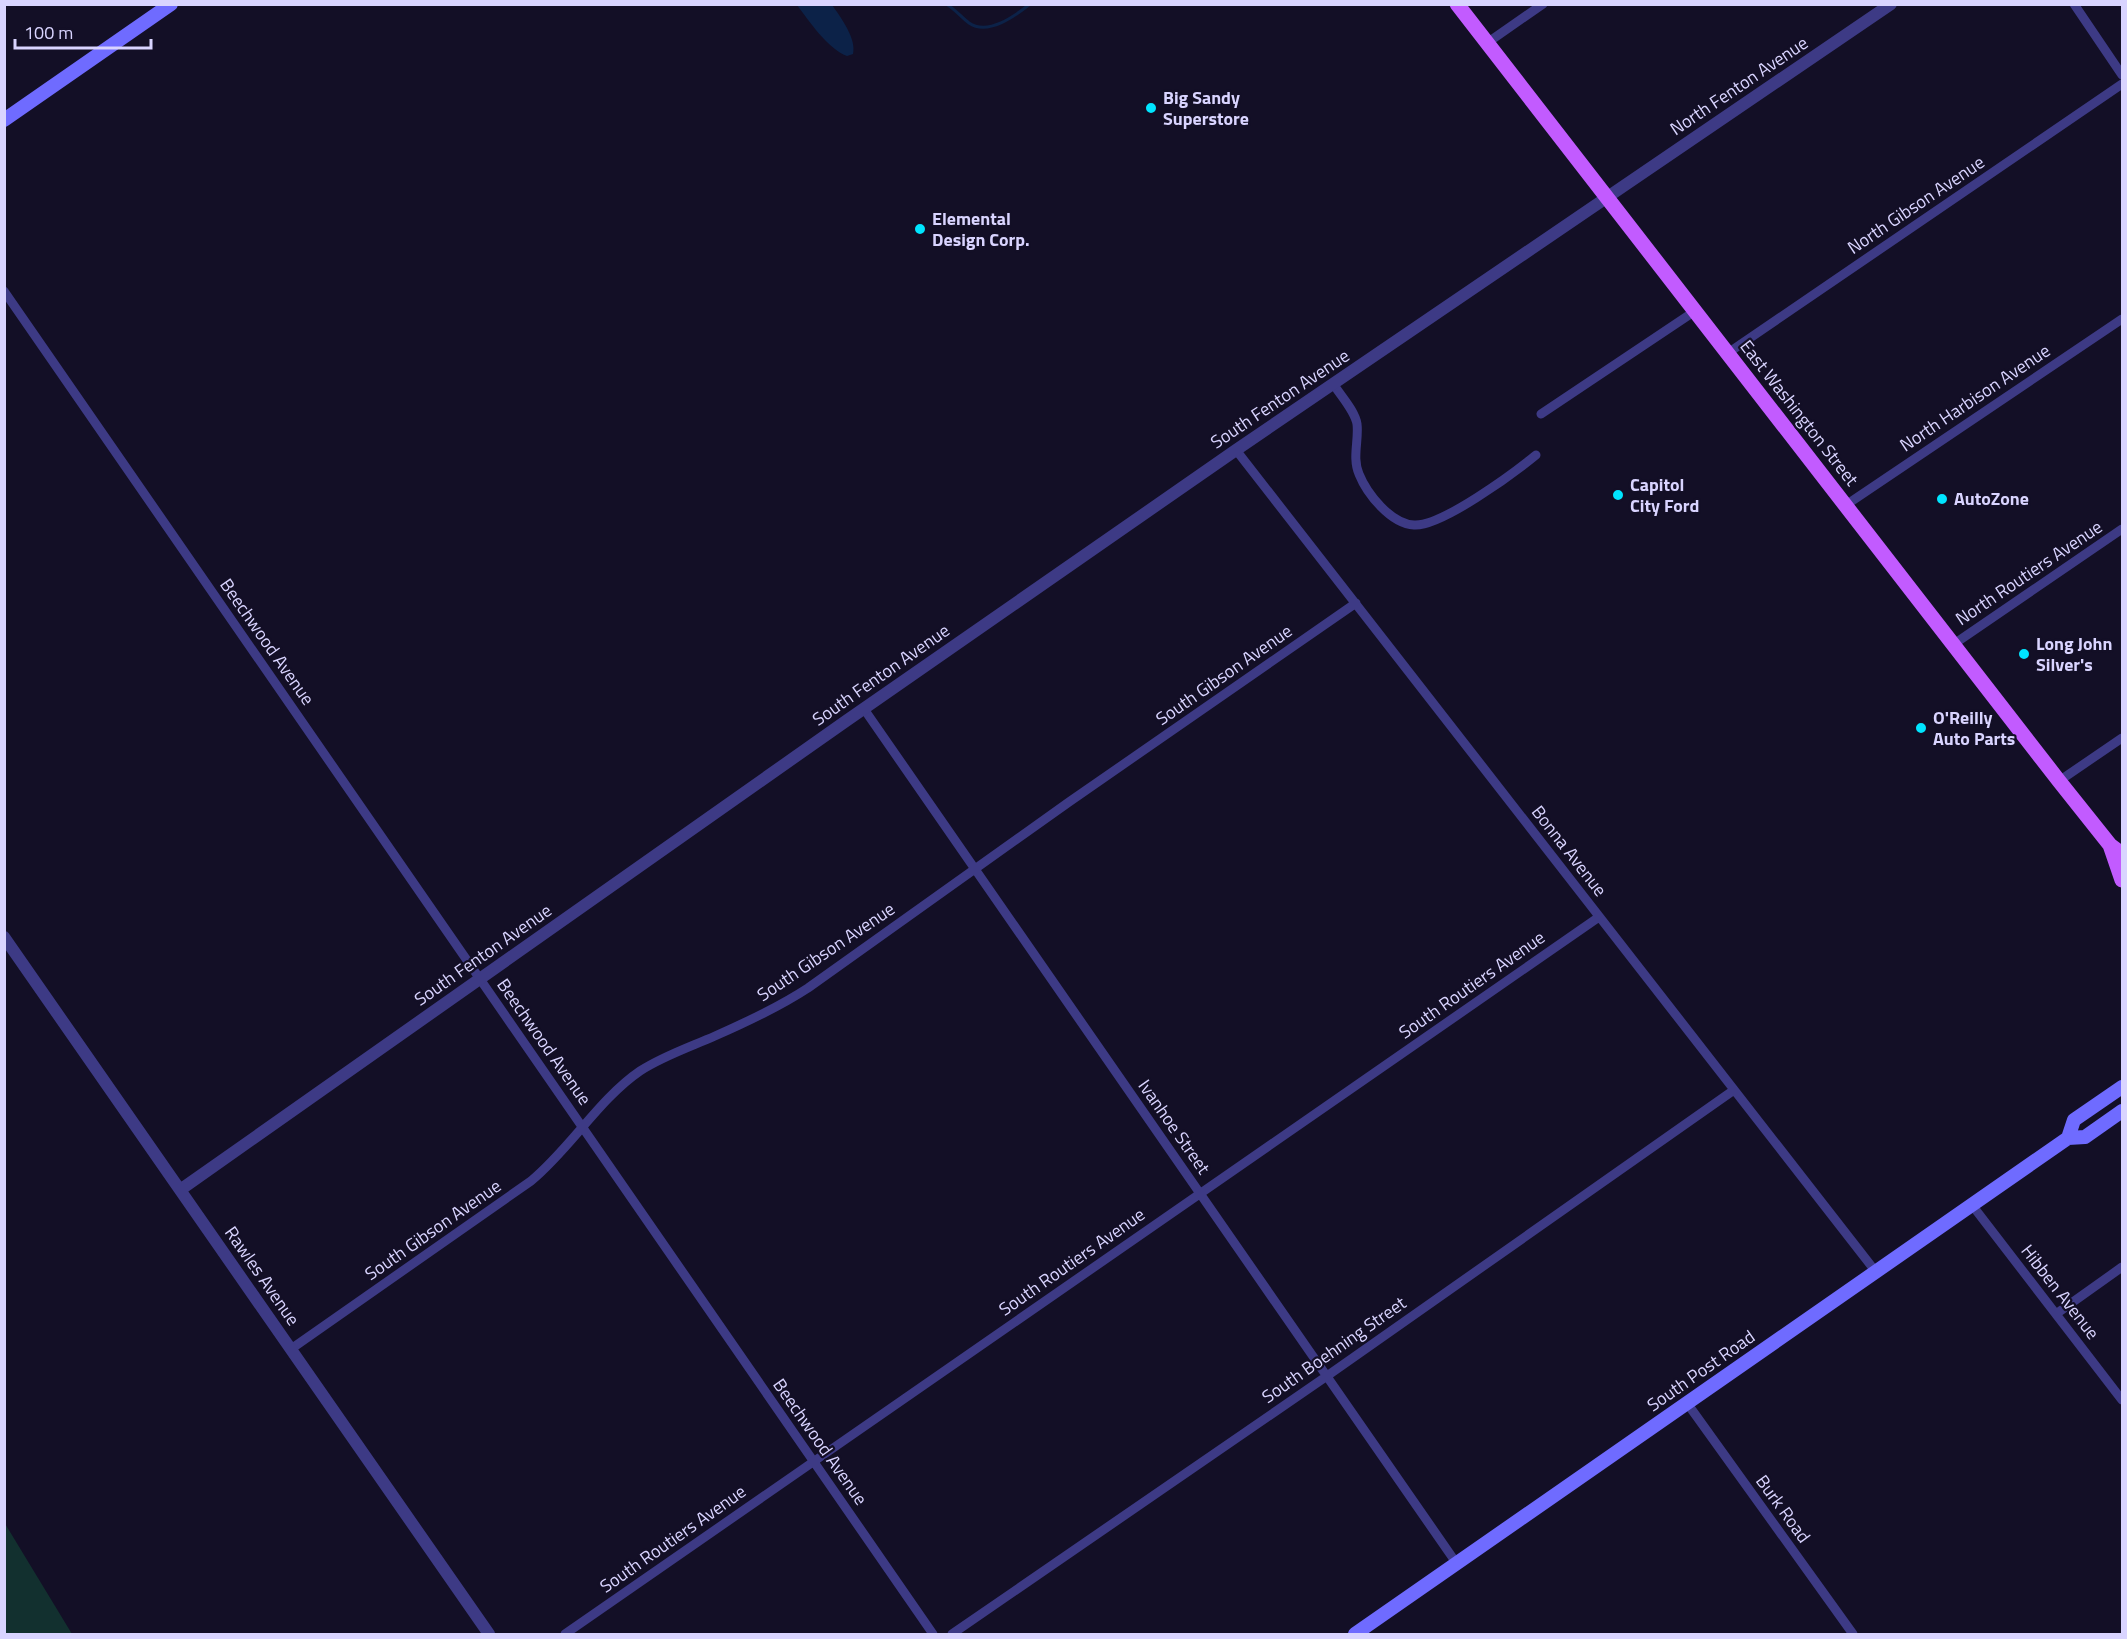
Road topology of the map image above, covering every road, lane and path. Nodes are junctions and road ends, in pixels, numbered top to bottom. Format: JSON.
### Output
{"nodes":[{"id":1,"x":171,"y":4,"type":"edge"},
{"id":2,"x":1457,"y":4,"type":"edge"},
{"id":3,"x":1544,"y":4,"type":"edge"},
{"id":4,"x":1891,"y":4,"type":"edge"},
{"id":5,"x":2074,"y":4,"type":"edge"},
{"id":6,"x":1487,"y":43,"type":"junction"},
{"id":7,"x":2122,"y":75,"type":"edge"},
{"id":8,"x":2122,"y":84,"type":"edge"},
{"id":9,"x":4,"y":120,"type":"edge"},
{"id":10,"x":1607,"y":198,"type":"junction"},
{"id":11,"x":4,"y":291,"type":"edge"},
{"id":12,"x":1695,"y":311,"type":"junction"},
{"id":13,"x":2122,"y":319,"type":"edge"},
{"id":14,"x":1728,"y":353,"type":"junction"},
{"id":15,"x":1334,"y":385,"type":"junction"},
{"id":16,"x":1541,"y":414,"type":"dead end"},
{"id":17,"x":1236,"y":450,"type":"junction"},
{"id":18,"x":1536,"y":455,"type":"dead end"},
{"id":19,"x":1846,"y":505,"type":"junction"},
{"id":20,"x":2122,"y":529,"type":"edge"},
{"id":21,"x":1356,"y":603,"type":"junction"},
{"id":22,"x":1954,"y":644,"type":"junction"},
{"id":23,"x":864,"y":709,"type":"junction"},
{"id":24,"x":2122,"y":738,"type":"edge"},
{"id":25,"x":2059,"y":781,"type":"junction"},
{"id":26,"x":2116,"y":850,"type":"edge"},
{"id":27,"x":975,"y":869,"type":"junction"},
{"id":28,"x":2122,"y":880,"type":"edge"},
{"id":29,"x":1599,"y":916,"type":"junction"},
{"id":30,"x":4,"y":937,"type":"edge"},
{"id":31,"x":480,"y":979,"type":"junction"},
{"id":32,"x":2122,"y":1087,"type":"edge"},
{"id":33,"x":1734,"y":1090,"type":"junction"},
{"id":34,"x":2122,"y":1111,"type":"edge"},
{"id":35,"x":583,"y":1128,"type":"junction"},
{"id":36,"x":2068,"y":1138,"type":"junction"},
{"id":37,"x":180,"y":1190,"type":"junction"},
{"id":38,"x":1200,"y":1194,"type":"junction"},
{"id":39,"x":1972,"y":1205,"type":"junction"},
{"id":40,"x":2122,"y":1267,"type":"edge"},
{"id":41,"x":1876,"y":1272,"type":"junction"},
{"id":42,"x":2056,"y":1314,"type":"junction"},
{"id":43,"x":291,"y":1349,"type":"junction"},
{"id":44,"x":1327,"y":1376,"type":"junction"},
{"id":45,"x":2122,"y":1400,"type":"edge"},
{"id":46,"x":1687,"y":1403,"type":"junction"},
{"id":47,"x":813,"y":1461,"type":"junction"},
{"id":48,"x":1457,"y":1564,"type":"junction"},
{"id":49,"x":489,"y":1635,"type":"edge"},
{"id":50,"x":565,"y":1635,"type":"edge"},
{"id":51,"x":933,"y":1635,"type":"edge"},
{"id":52,"x":952,"y":1635,"type":"edge"},
{"id":53,"x":1355,"y":1635,"type":"edge"},
{"id":54,"x":1852,"y":1635,"type":"edge"}],
"edges":[{"from":1,"to":9,"type":"main road"},
{"from":2,"to":6,"type":"main road","name":"East Washington Street"},
{"from":3,"to":6,"type":"street"},
{"from":4,"to":10,"type":"street","name":"North Fenton Avenue"},
{"from":5,"to":7,"type":"street"},
{"from":6,"to":10,"type":"main road","name":"East Washington Street"},
{"from":8,"to":14,"type":"street","name":"North Gibson Avenue"},
{"from":10,"to":12,"type":"main road","name":"East Washington Street"},
{"from":10,"to":15,"type":"street","name":"South Fenton Avenue"},
{"from":11,"to":31,"type":"street","name":"Beechwood Avenue"},
{"from":12,"to":14,"type":"main road","name":"East Washington Street"},
{"from":12,"to":16,"type":"street"},
{"from":13,"to":19,"type":"street","name":"North Harbison Avenue"},
{"from":14,"to":19,"type":"main road","name":"East Washington Street"},
{"from":15,"to":17,"type":"street","name":"South Fenton Avenue"},
{"from":15,"to":18,"type":"street"},
{"from":17,"to":21,"type":"street","name":"Bonna Avenue"},
{"from":17,"to":23,"type":"street","name":"South Fenton Avenue"},
{"from":19,"to":22,"type":"main road","name":"East Washington Street"},
{"from":20,"to":22,"type":"street","name":"North Routiers Avenue"},
{"from":21,"to":27,"type":"street","name":"South Gibson Avenue"},
{"from":21,"to":29,"type":"street","name":"Bonna Avenue"},
{"from":22,"to":25,"type":"main road","name":"East Washington Street"},
{"from":23,"to":27,"type":"street","name":"Ivanhoe Street"},
{"from":23,"to":31,"type":"street","name":"South Fenton Avenue"},
{"from":24,"to":25,"type":"street"},
{"from":25,"to":26,"type":"main road","name":"East Washington Street"},
{"from":26,"to":28,"type":"main road","name":"East Washington Street"},
{"from":27,"to":35,"type":"street","name":"South Gibson Avenue"},
{"from":27,"to":38,"type":"street","name":"Ivanhoe Street"},
{"from":29,"to":33,"type":"street","name":"Bonna Avenue"},
{"from":29,"to":38,"type":"street","name":"South Routiers Avenue"},
{"from":30,"to":37,"type":"street","name":"Rawles Avenue"},
{"from":31,"to":35,"type":"street","name":"Beechwood Avenue"},
{"from":31,"to":37,"type":"street","name":"South Fenton Avenue"},
{"from":32,"to":36,"type":"main road","name":"South Post Road"},
{"from":33,"to":41,"type":"street","name":"Bonna Avenue"},
{"from":33,"to":44,"type":"street","name":"South Boehning Street"},
{"from":34,"to":36,"type":"main road","name":"South Post Road"},
{"from":35,"to":43,"type":"street","name":"South Gibson Avenue"},
{"from":35,"to":47,"type":"street","name":"Beechwood Avenue"},
{"from":36,"to":39,"type":"main road","name":"South Post Road"},
{"from":37,"to":43,"type":"street","name":"Rawles Avenue"},
{"from":38,"to":44,"type":"street","name":"Ivanhoe Street"},
{"from":38,"to":47,"type":"street","name":"South Routiers Avenue"},
{"from":39,"to":41,"type":"main road","name":"South Post Road"},
{"from":39,"to":42,"type":"street","name":"Hibben Avenue"},
{"from":40,"to":42,"type":"street"},
{"from":41,"to":46,"type":"main road","name":"South Post Road"},
{"from":42,"to":45,"type":"street","name":"Hibben Avenue"},
{"from":43,"to":49,"type":"street","name":"Rawles Avenue"},
{"from":44,"to":48,"type":"street","name":"Ivanhoe Street"},
{"from":44,"to":52,"type":"street","name":"South Boehning Street"},
{"from":46,"to":48,"type":"main road","name":"South Post Road"},
{"from":46,"to":54,"type":"street","name":"Burk Road"},
{"from":47,"to":50,"type":"street","name":"South Routiers Avenue"},
{"from":47,"to":51,"type":"street","name":"Beechwood Avenue"},
{"from":48,"to":53,"type":"main road","name":"South Post Road"}]}
